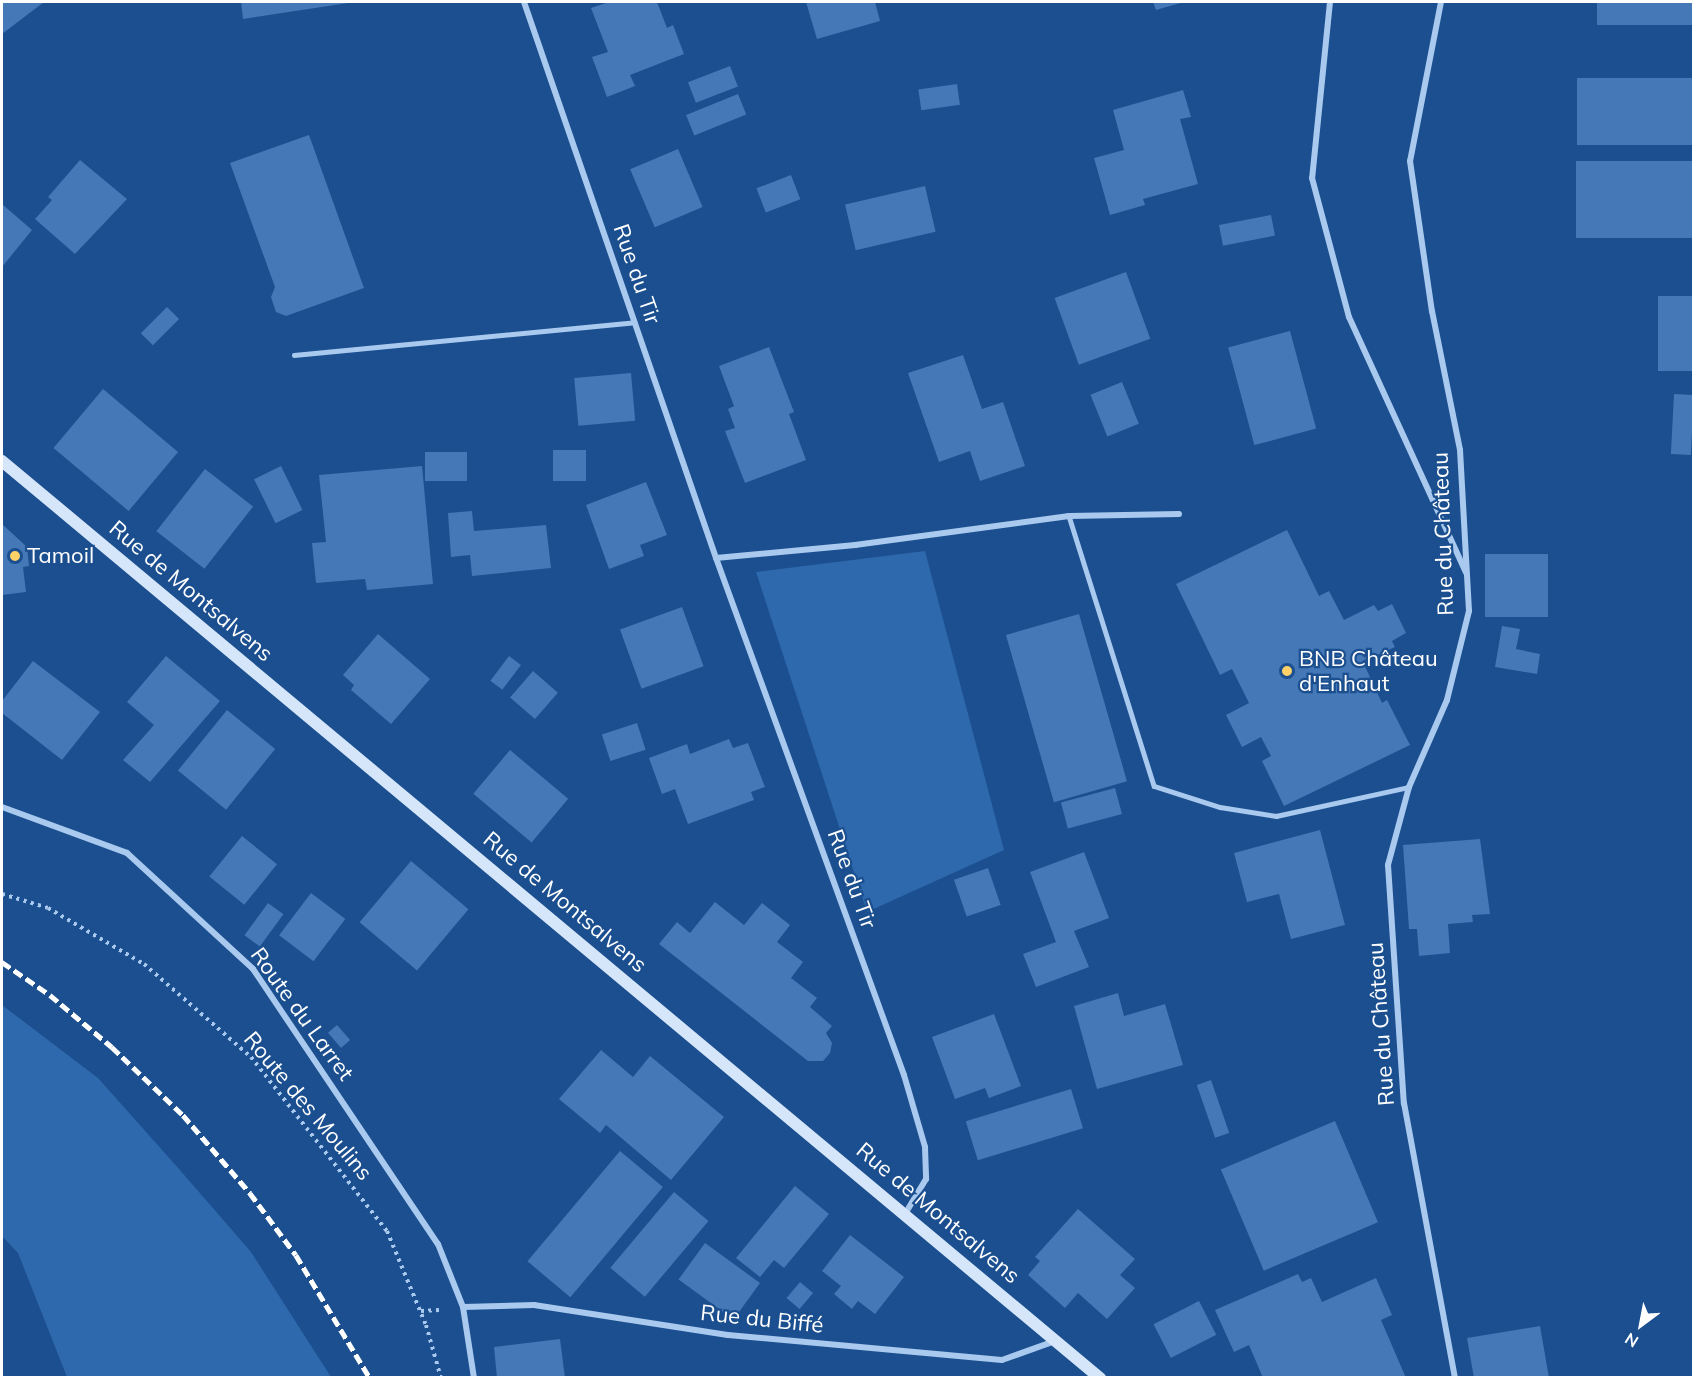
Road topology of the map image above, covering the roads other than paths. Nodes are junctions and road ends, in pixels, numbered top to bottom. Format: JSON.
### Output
{"nodes":[{"id":1,"x":524,"y":2,"type":"edge"},
{"id":2,"x":1330,"y":2,"type":"edge"},
{"id":3,"x":1441,"y":2,"type":"edge"},
{"id":4,"x":634,"y":322,"type":"junction"},
{"id":5,"x":294,"y":355,"type":"dead end"},
{"id":6,"x":2,"y":461,"type":"edge"},
{"id":7,"x":1179,"y":514,"type":"dead end"},
{"id":8,"x":1069,"y":516,"type":"junction"},
{"id":9,"x":716,"y":558,"type":"junction"},
{"id":10,"x":1467,"y":575,"type":"junction"},
{"id":11,"x":1408,"y":787,"type":"junction"},
{"id":12,"x":2,"y":807,"type":"edge"},
{"id":13,"x":906,"y":1212,"type":"junction"},
{"id":14,"x":463,"y":1307,"type":"junction"},
{"id":15,"x":1056,"y":1341,"type":"junction"},
{"id":16,"x":474,"y":1377,"type":"edge"},
{"id":17,"x":1100,"y":1377,"type":"edge"},
{"id":18,"x":1455,"y":1377,"type":"edge"}],
"edges":[{"from":1,"to":4,"type":"street","name":"Rue du Tir"},
{"from":2,"to":10,"type":"street"},
{"from":3,"to":10,"type":"street","name":"Rue du Château"},
{"from":4,"to":5,"type":"lane"},
{"from":4,"to":9,"type":"street","name":"Rue du Tir"},
{"from":6,"to":13,"type":"main road","name":"Rue de Montsalvens"},
{"from":7,"to":8,"type":"street"},
{"from":8,"to":9,"type":"street"},
{"from":8,"to":11,"type":"lane"},
{"from":9,"to":13,"type":"street","name":"Rue du Tir"},
{"from":10,"to":11,"type":"street","name":"Rue du Château"},
{"from":11,"to":18,"type":"street","name":"Rue du Château"},
{"from":12,"to":14,"type":"street","name":"Route du Larret"},
{"from":13,"to":15,"type":"main road","name":"Rue de Montsalvens"},
{"from":14,"to":15,"type":"street","name":"Rue du Biffé"},
{"from":14,"to":16,"type":"street"},
{"from":15,"to":17,"type":"main road","name":"Rue de Montsalvens"}]}
